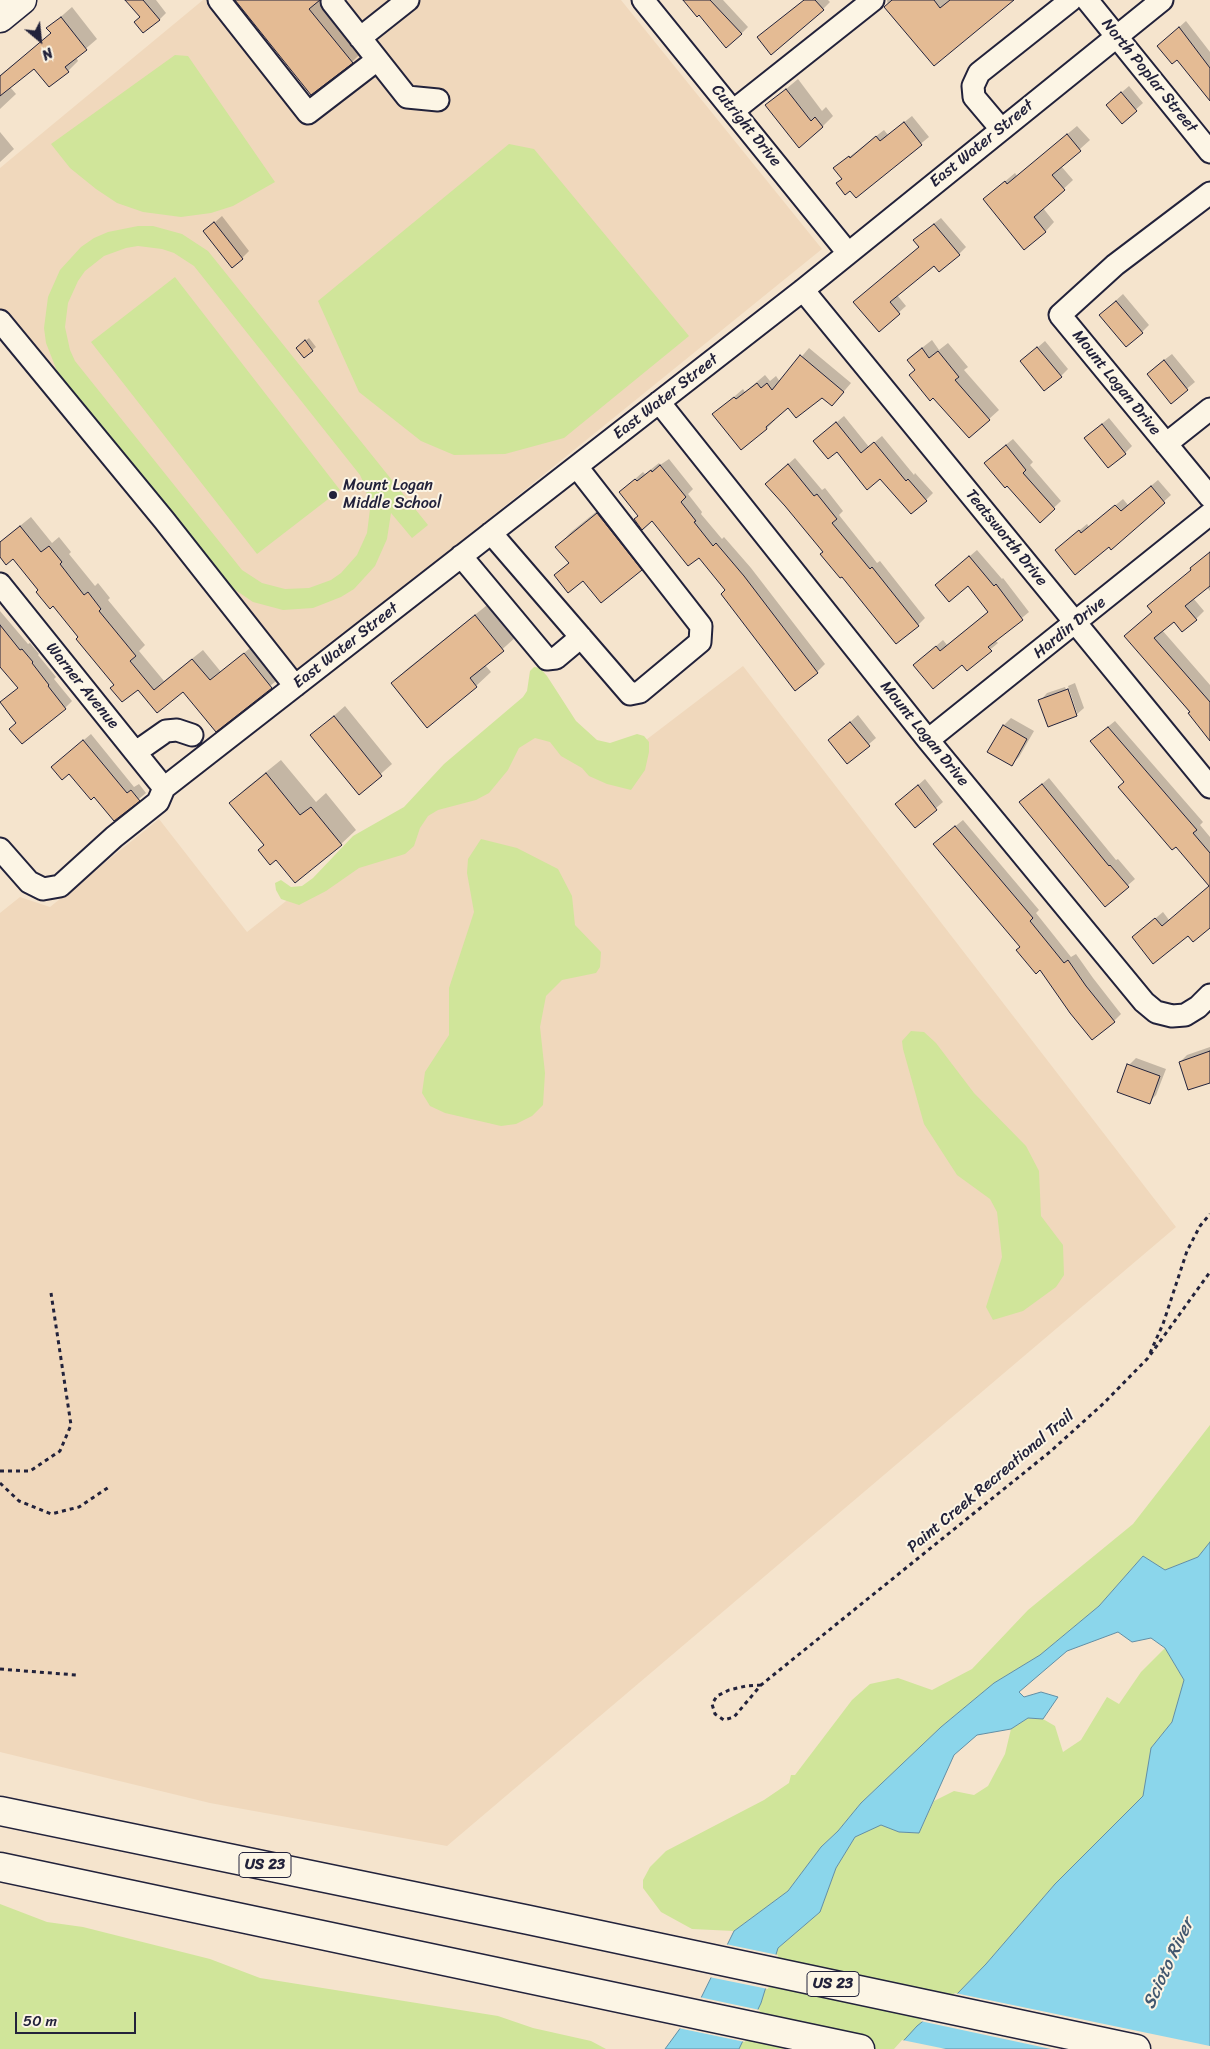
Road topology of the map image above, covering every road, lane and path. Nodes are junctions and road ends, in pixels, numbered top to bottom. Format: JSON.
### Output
{"nodes":[{"id":1,"x":22,"y":0,"type":"edge"},
{"id":2,"x":219,"y":0,"type":"edge"},
{"id":3,"x":408,"y":0,"type":"edge"},
{"id":4,"x":642,"y":0,"type":"edge"},
{"id":5,"x":874,"y":0,"type":"edge"},
{"id":6,"x":1071,"y":0,"type":"edge"},
{"id":7,"x":1087,"y":0,"type":"edge"},
{"id":8,"x":1162,"y":0,"type":"edge"},
{"id":9,"x":333,"y":1,"type":"edge"},
{"id":10,"x":0,"y":18,"type":"edge"},
{"id":11,"x":1116,"y":37,"type":"junction"},
{"id":12,"x":360,"y":38,"type":"junction"},
{"id":13,"x":377,"y":60,"type":"junction"},
{"id":14,"x":438,"y":100,"type":"dead end"},
{"id":15,"x":733,"y":111,"type":"junction"},
{"id":16,"x":1001,"y":129,"type":"junction"},
{"id":17,"x":1210,"y":152,"type":"edge"},
{"id":18,"x":1210,"y":193,"type":"edge"},
{"id":19,"x":848,"y":253,"type":"junction"},
{"id":20,"x":803,"y":290,"type":"junction"},
{"id":21,"x":0,"y":321,"type":"edge"},
{"id":22,"x":659,"y":402,"type":"junction"},
{"id":23,"x":1210,"y":409,"type":"edge"},
{"id":24,"x":1166,"y":444,"type":"junction"},
{"id":25,"x":577,"y":467,"type":"junction"},
{"id":26,"x":1210,"y":497,"type":"edge"},
{"id":27,"x":1210,"y":514,"type":"edge"},
{"id":28,"x":491,"y":532,"type":"junction"},
{"id":29,"x":461,"y":556,"type":"junction"},
{"id":30,"x":0,"y":584,"type":"edge"},
{"id":31,"x":1076,"y":623,"type":"junction"},
{"id":32,"x":581,"y":637,"type":"junction"},
{"id":33,"x":295,"y":686,"type":"junction"},
{"id":34,"x":192,"y":735,"type":"dead end"},
{"id":35,"x":928,"y":740,"type":"junction"},
{"id":36,"x":136,"y":752,"type":"junction"},
{"id":37,"x":1210,"y":787,"type":"edge"},
{"id":38,"x":164,"y":788,"type":"junction"},
{"id":39,"x":0,"y":849,"type":"edge"},
{"id":40,"x":1210,"y":995,"type":"edge"},
{"id":41,"x":1210,"y":1214,"type":"edge"},
{"id":42,"x":1210,"y":1272,"type":"edge"},
{"id":43,"x":51,"y":1293,"type":"dead end"},
{"id":44,"x":1148,"y":1358,"type":"junction"},
{"id":45,"x":0,"y":1471,"type":"edge"},
{"id":46,"x":0,"y":1483,"type":"edge"},
{"id":47,"x":109,"y":1487,"type":"dead end"},
{"id":48,"x":0,"y":1669,"type":"edge"},
{"id":49,"x":76,"y":1675,"type":"dead end"},
{"id":50,"x":761,"y":1685,"type":"junction"},
{"id":51,"x":0,"y":1811,"type":"edge"},
{"id":52,"x":0,"y":1867,"type":"edge"},
{"id":53,"x":860,"y":2049,"type":"edge"},
{"id":54,"x":1136,"y":2049,"type":"edge"}],
"edges":[{"from":1,"to":10,"type":"main road"},
{"from":2,"to":13,"type":"street"},
{"from":3,"to":12,"type":"street"},
{"from":4,"to":15,"type":"street","name":"Cutright Drive"},
{"from":5,"to":15,"type":"street"},
{"from":6,"to":16,"type":"street"},
{"from":7,"to":11,"type":"street","name":"North Poplar Street"},
{"from":8,"to":11,"type":"street","name":"East Water Street"},
{"from":9,"to":12,"type":"street"},
{"from":11,"to":16,"type":"street","name":"East Water Street"},
{"from":11,"to":17,"type":"street","name":"North Poplar Street"},
{"from":12,"to":13,"type":"street"},
{"from":13,"to":14,"type":"street"},
{"from":15,"to":19,"type":"street","name":"Cutright Drive"},
{"from":16,"to":19,"type":"street","name":"East Water Street"},
{"from":18,"to":24,"type":"street","name":"Mount Logan Drive"},
{"from":19,"to":20,"type":"street","name":"East Water Street"},
{"from":20,"to":22,"type":"street","name":"East Water Street"},
{"from":20,"to":31,"type":"street","name":"Teatsworth Drive"},
{"from":21,"to":33,"type":"street"},
{"from":22,"to":25,"type":"street","name":"East Water Street"},
{"from":22,"to":35,"type":"street","name":"Mount Logan Drive"},
{"from":23,"to":24,"type":"street"},
{"from":24,"to":26,"type":"street","name":"Mount Logan Drive"},
{"from":25,"to":28,"type":"street","name":"East Water Street"},
{"from":25,"to":32,"type":"street"},
{"from":27,"to":31,"type":"street","name":"Hardin Drive"},
{"from":28,"to":29,"type":"street","name":"East Water Street"},
{"from":28,"to":32,"type":"street"},
{"from":29,"to":32,"type":"street"},
{"from":29,"to":33,"type":"street","name":"East Water Street"},
{"from":30,"to":36,"type":"street","name":"Warner Avenue"},
{"from":31,"to":35,"type":"street","name":"Hardin Drive"},
{"from":31,"to":37,"type":"street","name":"Teatsworth Drive"},
{"from":33,"to":38,"type":"street","name":"East Water Street"},
{"from":34,"to":36,"type":"street"},
{"from":35,"to":40,"type":"street","name":"Mount Logan Drive"},
{"from":36,"to":38,"type":"street","name":"Warner Avenue"},
{"from":38,"to":39,"type":"street","name":"East Water Street"},
{"from":41,"to":44,"type":"path"},
{"from":42,"to":44,"type":"path","name":"Paint Creek Recreational Trail"},
{"from":43,"to":45,"type":"path"},
{"from":44,"to":50,"type":"path","name":"Paint Creek Recreational Trail"},
{"from":46,"to":47,"type":"path"},
{"from":48,"to":49,"type":"path"},
{"from":50,"to":50,"type":"path","name":"Paint Creek Recreational Trail"},
{"from":51,"to":54,"type":"main road","number":"US 23"},
{"from":52,"to":53,"type":"main road"}]}
